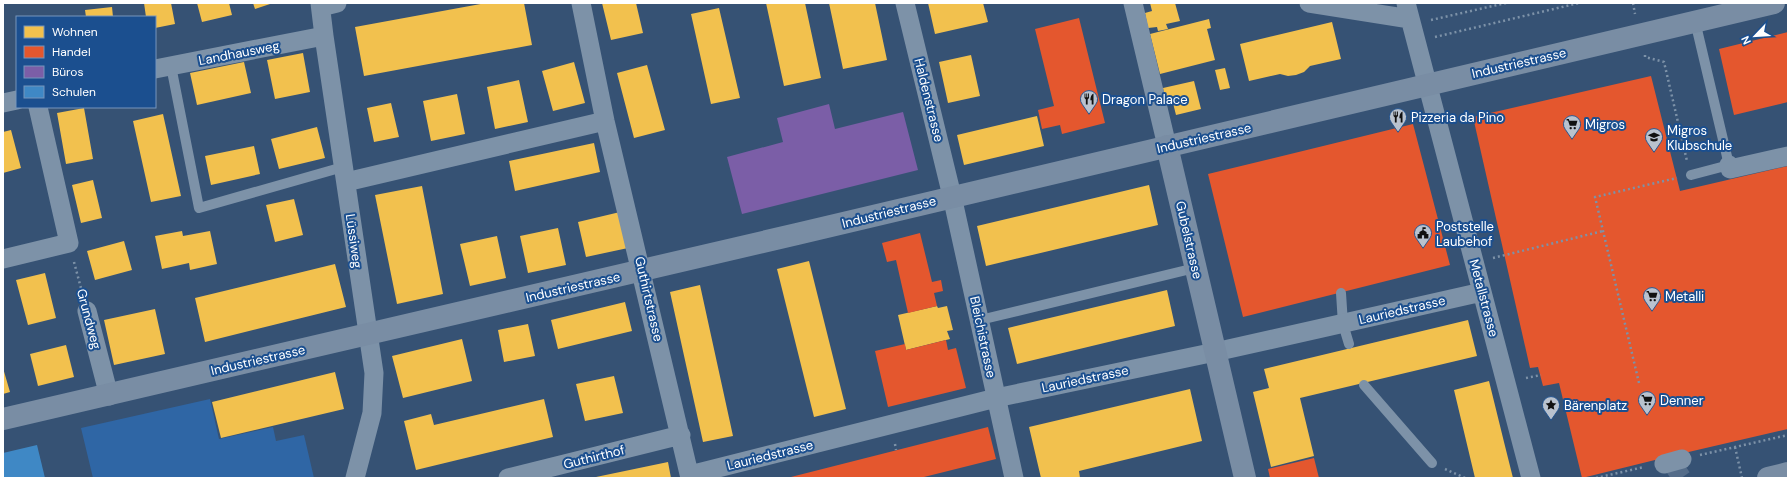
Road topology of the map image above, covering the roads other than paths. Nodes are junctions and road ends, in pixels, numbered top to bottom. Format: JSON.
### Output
{"nodes":[{"id":1,"x":581,"y":3,"type":"edge"},
{"id":2,"x":905,"y":3,"type":"edge"},
{"id":3,"x":1133,"y":3,"type":"edge"},
{"id":4,"x":1309,"y":3,"type":"edge"},
{"id":5,"x":1774,"y":3,"type":"edge"},
{"id":6,"x":326,"y":4,"type":"edge"},
{"id":7,"x":1410,"y":22,"type":"edge"},
{"id":8,"x":1695,"y":22,"type":"junction"},
{"id":9,"x":324,"y":36,"type":"junction"},
{"id":10,"x":163,"y":68,"type":"edge"},
{"id":11,"x":1428,"y":85,"type":"junction"},
{"id":12,"x":16,"y":100,"type":"edge"},
{"id":13,"x":3,"y":104,"type":"edge"},
{"id":14,"x":38,"y":108,"type":"edge"},
{"id":15,"x":605,"y":121,"type":"junction"},
{"id":16,"x":1167,"y":146,"type":"junction"},
{"id":17,"x":1788,"y":156,"type":"edge"},
{"id":18,"x":1729,"y":165,"type":"junction"},
{"id":19,"x":344,"y":174,"type":"junction"},
{"id":20,"x":1691,"y":175,"type":"road end"},
{"id":21,"x":952,"y":196,"type":"junction"},
{"id":22,"x":3,"y":259,"type":"edge"},
{"id":23,"x":1196,"y":268,"type":"junction"},
{"id":24,"x":642,"y":270,"type":"junction"},
{"id":25,"x":1482,"y":292,"type":"junction"},
{"id":26,"x":1341,"y":293,"type":"dead end"},
{"id":27,"x":87,"y":312,"type":"road end"},
{"id":28,"x":980,"y":320,"type":"junction"},
{"id":29,"x":1343,"y":324,"type":"junction"},
{"id":30,"x":367,"y":334,"type":"junction"},
{"id":31,"x":1349,"y":344,"type":"dead end"},
{"id":32,"x":1216,"y":352,"type":"junction"},
{"id":33,"x":1364,"y":385,"type":"dead end"},
{"id":34,"x":109,"y":396,"type":"junction"},
{"id":35,"x":996,"y":398,"type":"junction"},
{"id":36,"x":3,"y":419,"type":"edge"},
{"id":37,"x":681,"y":435,"type":"junction"},
{"id":38,"x":1432,"y":463,"type":"road end"},
{"id":39,"x":1788,"y":473,"type":"edge"},
{"id":40,"x":690,"y":476,"type":"edge"},
{"id":41,"x":355,"y":478,"type":"edge"},
{"id":42,"x":508,"y":478,"type":"edge"},
{"id":43,"x":1014,"y":478,"type":"edge"},
{"id":44,"x":1245,"y":478,"type":"edge"},
{"id":45,"x":1531,"y":478,"type":"edge"},
{"id":46,"x":1768,"y":478,"type":"edge"}],
"edges":[{"from":1,"to":15,"type":"street","name":"Guthirtstrasse"},
{"from":2,"to":21,"type":"street","name":"Haldenstrasse"},
{"from":3,"to":16,"type":"street","name":"Gubelstrasse"},
{"from":4,"to":7,"type":"street"},
{"from":5,"to":8,"type":"street","name":"Industriestrasse"},
{"from":6,"to":9,"type":"street","name":"Lüssiweg"},
{"from":7,"to":11,"type":"street","name":"Metallstrasse"},
{"from":8,"to":11,"type":"street","name":"Industriestrasse"},
{"from":8,"to":18,"type":"lane"},
{"from":9,"to":10,"type":"street","name":"Landhausweg"},
{"from":9,"to":19,"type":"street","name":"Lüssiweg"},
{"from":10,"to":19,"type":"lane"},
{"from":11,"to":16,"type":"street","name":"Industriestrasse"},
{"from":11,"to":25,"type":"street","name":"Metallstrasse"},
{"from":12,"to":13,"type":"street"},
{"from":14,"to":22,"type":"street"},
{"from":15,"to":19,"type":"street"},
{"from":15,"to":24,"type":"street","name":"Guthirtstrasse"},
{"from":16,"to":21,"type":"street","name":"Industriestrasse"},
{"from":16,"to":23,"type":"street","name":"Gubelstrasse"},
{"from":17,"to":18,"type":"street"},
{"from":18,"to":20,"type":"lane"},
{"from":19,"to":30,"type":"street","name":"Lüssiweg"},
{"from":21,"to":24,"type":"street","name":"Industriestrasse"},
{"from":21,"to":28,"type":"street","name":"Bleichistrasse"},
{"from":23,"to":28,"type":"lane"},
{"from":23,"to":32,"type":"street","name":"Gubelstrasse"},
{"from":24,"to":30,"type":"street","name":"Industriestrasse"},
{"from":24,"to":37,"type":"street","name":"Guthirtstrasse"},
{"from":25,"to":29,"type":"street","name":"Lauriedstrasse"},
{"from":25,"to":45,"type":"street","name":"Metallstrasse"},
{"from":26,"to":29,"type":"lane"},
{"from":27,"to":34,"type":"street","name":"Grundweg"},
{"from":28,"to":35,"type":"street","name":"Bleichistrasse"},
{"from":29,"to":31,"type":"lane"},
{"from":29,"to":32,"type":"street","name":"Lauriedstrasse"},
{"from":30,"to":34,"type":"street","name":"Industriestrasse"},
{"from":30,"to":41,"type":"street","name":"Lüssiweg"},
{"from":32,"to":35,"type":"street","name":"Lauriedstrasse"},
{"from":32,"to":44,"type":"street","name":"Gubelstrasse"},
{"from":33,"to":38,"type":"lane"},
{"from":34,"to":36,"type":"street","name":"Industriestrasse"},
{"from":35,"to":40,"type":"street","name":"Lauriedstrasse"},
{"from":35,"to":43,"type":"street","name":"Bleichistrasse"},
{"from":37,"to":40,"type":"street","name":"Guthirtstrasse"},
{"from":37,"to":42,"type":"street","name":"Guthirthof"},
{"from":39,"to":46,"type":"street"}]}
